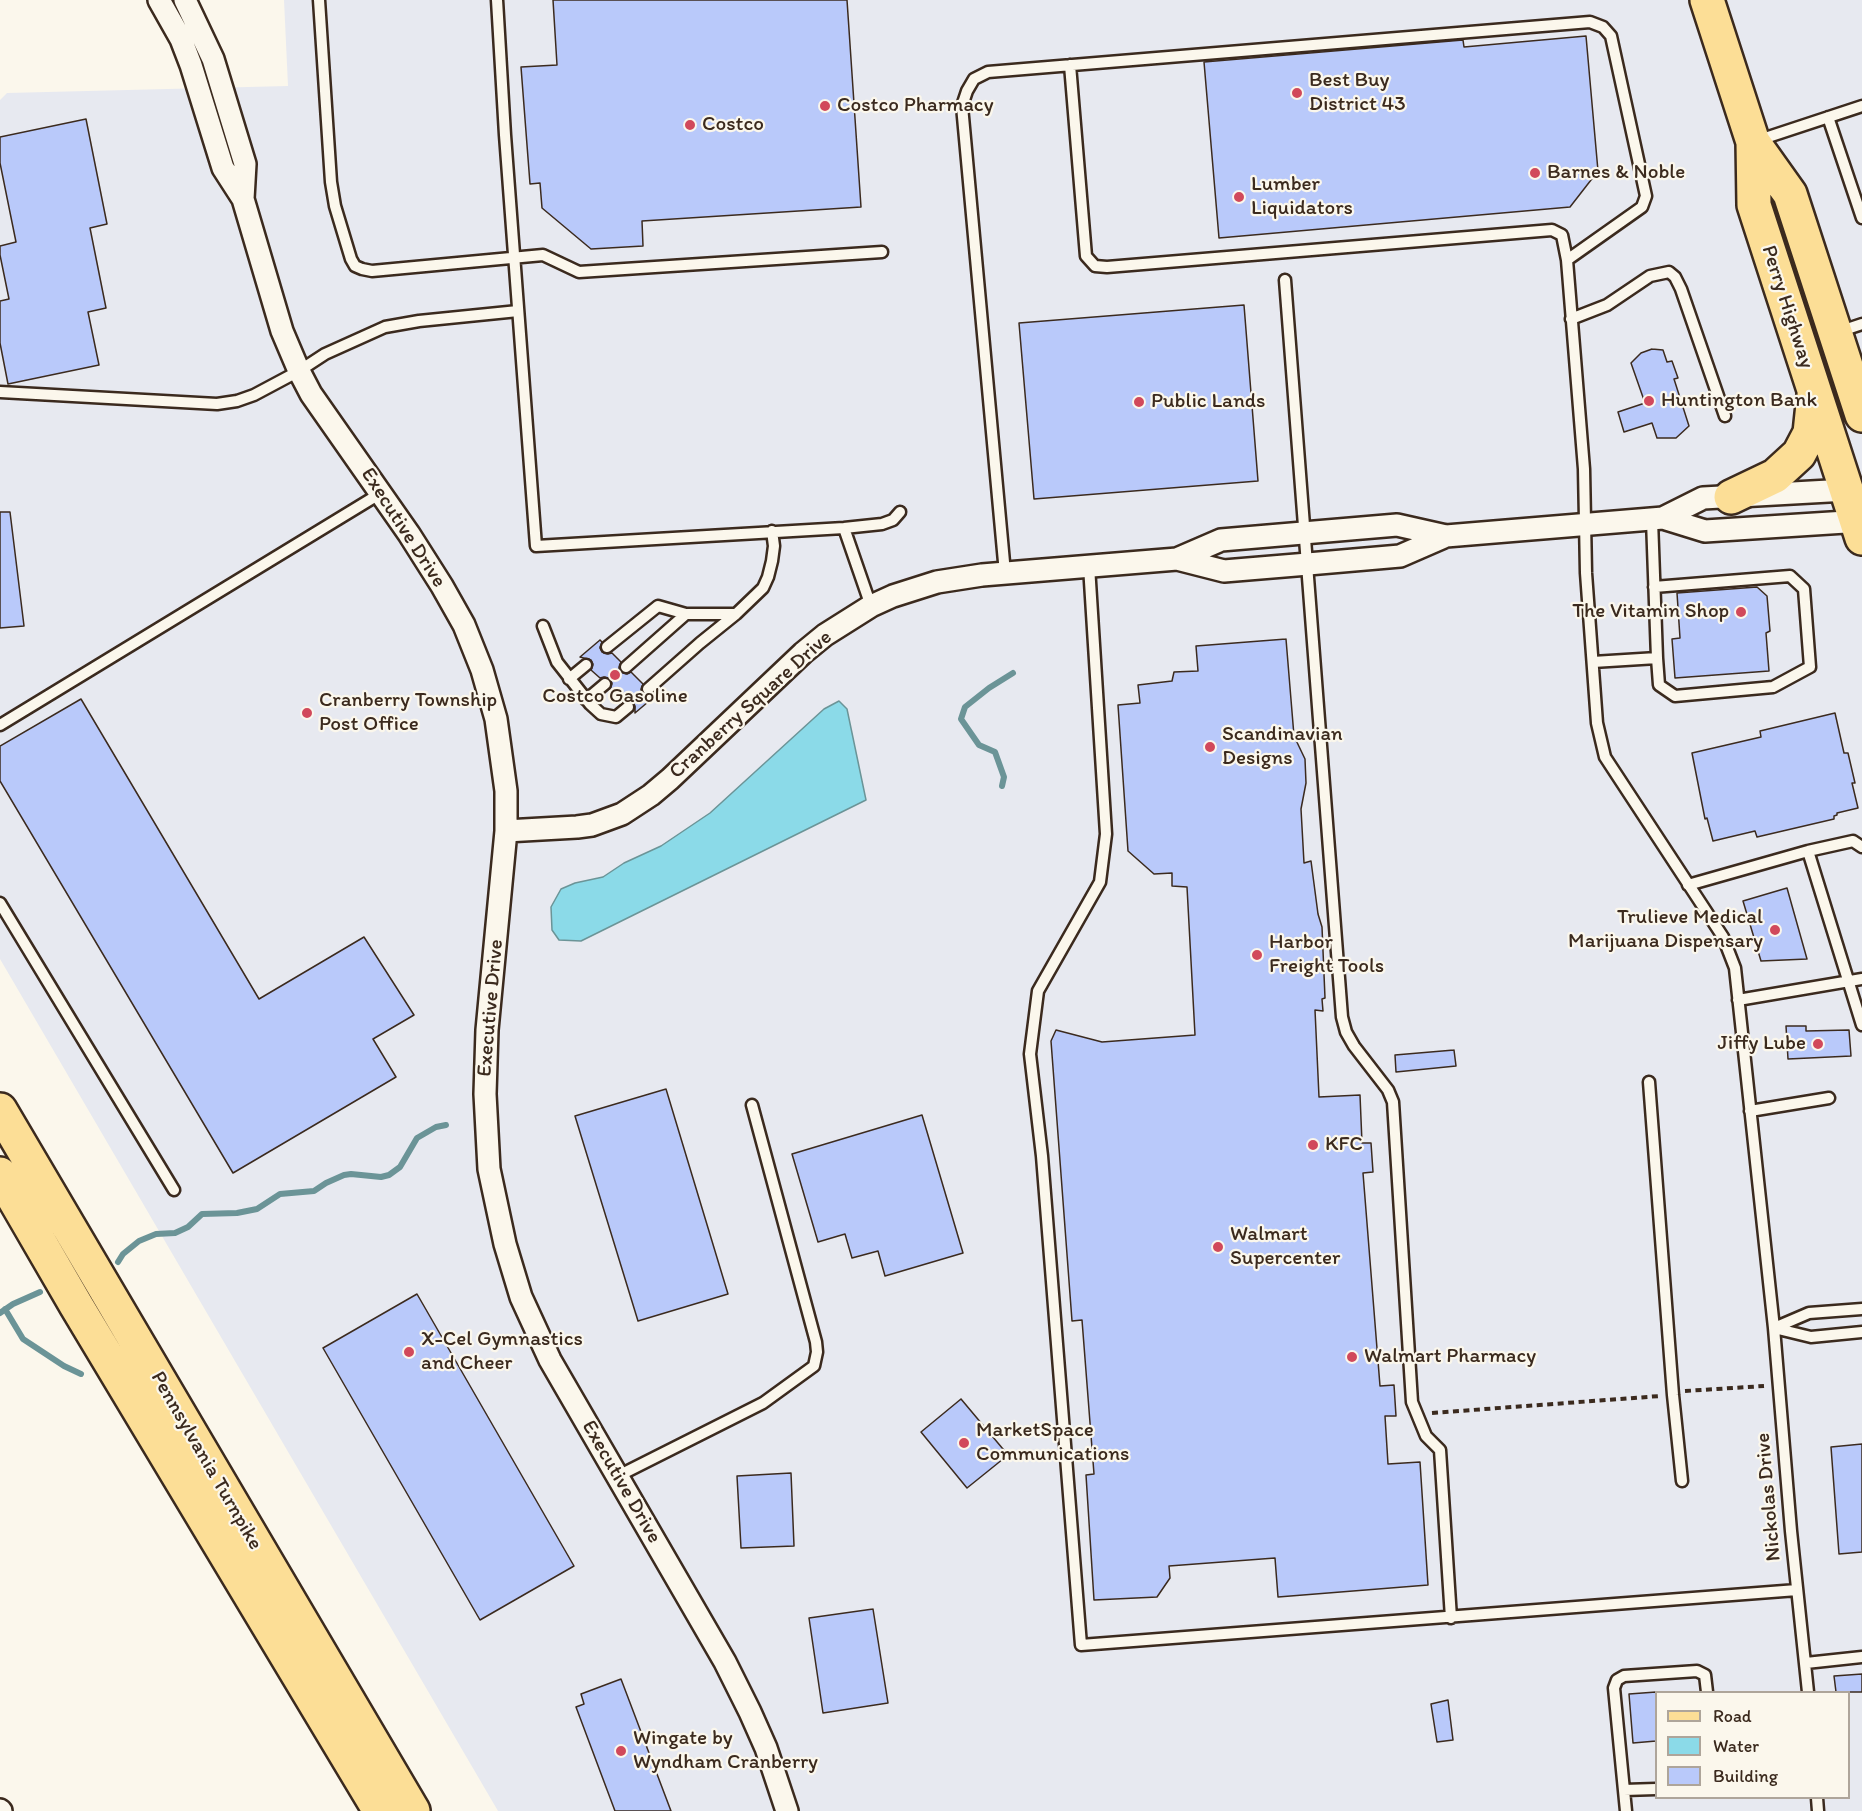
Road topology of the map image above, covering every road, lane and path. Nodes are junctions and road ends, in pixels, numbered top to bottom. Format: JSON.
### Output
{"nodes":[{"id":1,"x":159,"y":0,"type":"edge"},
{"id":2,"x":185,"y":0,"type":"edge"},
{"id":3,"x":319,"y":0,"type":"edge"},
{"id":4,"x":497,"y":0,"type":"edge"},
{"id":5,"x":1707,"y":0,"type":"edge"},
{"id":6,"x":1070,"y":65,"type":"junction"},
{"id":7,"x":1862,"y":106,"type":"edge"},
{"id":8,"x":1828,"y":117,"type":"junction"},
{"id":9,"x":1753,"y":142,"type":"junction"},
{"id":10,"x":243,"y":199,"type":"junction"},
{"id":11,"x":1862,"y":218,"type":"edge"},
{"id":12,"x":882,"y":252,"type":"dead end"},
{"id":13,"x":515,"y":259,"type":"junction"},
{"id":14,"x":1567,"y":260,"type":"junction"},
{"id":15,"x":1285,"y":280,"type":"dead end"},
{"id":16,"x":518,"y":311,"type":"junction"},
{"id":17,"x":1571,"y":319,"type":"junction"},
{"id":18,"x":1849,"y":328,"type":"edge"},
{"id":19,"x":299,"y":371,"type":"junction"},
{"id":20,"x":1815,"y":390,"type":"junction"},
{"id":21,"x":0,"y":392,"type":"edge"},
{"id":22,"x":1862,"y":415,"type":"edge"},
{"id":23,"x":1725,"y":416,"type":"dead end"},
{"id":24,"x":381,"y":493,"type":"junction"},
{"id":25,"x":1731,"y":496,"type":"junction"},
{"id":26,"x":900,"y":512,"type":"dead end"},
{"id":27,"x":1858,"y":514,"type":"edge"},
{"id":28,"x":1657,"y":519,"type":"junction"},
{"id":29,"x":1585,"y":525,"type":"junction"},
{"id":30,"x":844,"y":528,"type":"junction"},
{"id":31,"x":772,"y":531,"type":"junction"},
{"id":32,"x":1305,"y":533,"type":"junction"},
{"id":33,"x":1446,"y":537,"type":"junction"},
{"id":34,"x":1177,"y":559,"type":"junction"},
{"id":35,"x":1308,"y":564,"type":"junction"},
{"id":36,"x":1089,"y":566,"type":"junction"},
{"id":37,"x":1005,"y":573,"type":"junction"},
{"id":38,"x":1654,"y":587,"type":"junction"},
{"id":39,"x":871,"y":606,"type":"junction"},
{"id":40,"x":686,"y":614,"type":"junction"},
{"id":41,"x":736,"y":614,"type":"junction"},
{"id":42,"x":543,"y":626,"type":"dead end"},
{"id":43,"x":607,"y":647,"type":"dead end"},
{"id":44,"x":1657,"y":658,"type":"junction"},
{"id":45,"x":1593,"y":662,"type":"junction"},
{"id":46,"x":586,"y":665,"type":"dead end"},
{"id":47,"x":626,"y":666,"type":"dead end"},
{"id":48,"x":569,"y":679,"type":"junction"},
{"id":49,"x":605,"y":684,"type":"dead end"},
{"id":50,"x":648,"y":689,"type":"dead end"},
{"id":51,"x":586,"y":699,"type":"junction"},
{"id":52,"x":628,"y":706,"type":"dead end"},
{"id":53,"x":0,"y":725,"type":"edge"},
{"id":54,"x":506,"y":831,"type":"junction"},
{"id":55,"x":1862,"y":847,"type":"edge"},
{"id":56,"x":1808,"y":851,"type":"junction"},
{"id":57,"x":1688,"y":885,"type":"junction"},
{"id":58,"x":0,"y":903,"type":"edge"},
{"id":59,"x":1862,"y":979,"type":"edge"},
{"id":60,"x":1849,"y":981,"type":"junction"},
{"id":61,"x":1738,"y":1000,"type":"junction"},
{"id":62,"x":1862,"y":1025,"type":"edge"},
{"id":63,"x":1649,"y":1082,"type":"dead end"},
{"id":64,"x":1829,"y":1098,"type":"dead end"},
{"id":65,"x":752,"y":1105,"type":"dead end"},
{"id":66,"x":0,"y":1110,"type":"edge"},
{"id":67,"x":1750,"y":1111,"type":"junction"},
{"id":68,"x":0,"y":1174,"type":"edge"},
{"id":69,"x":174,"y":1190,"type":"dead end"},
{"id":70,"x":1862,"y":1309,"type":"edge"},
{"id":71,"x":1774,"y":1328,"type":"junction"},
{"id":72,"x":1862,"y":1332,"type":"edge"},
{"id":73,"x":1765,"y":1386,"type":"dead end"},
{"id":74,"x":1673,"y":1395,"type":"junction"},
{"id":75,"x":1416,"y":1414,"type":"junction"},
{"id":76,"x":618,"y":1476,"type":"junction"},
{"id":77,"x":1682,"y":1481,"type":"dead end"},
{"id":78,"x":1797,"y":1590,"type":"junction"},
{"id":79,"x":1451,"y":1618,"type":"junction"},
{"id":80,"x":1862,"y":1657,"type":"edge"},
{"id":81,"x":1806,"y":1663,"type":"junction"},
{"id":82,"x":1707,"y":1691,"type":"edge"},
{"id":83,"x":1808,"y":1691,"type":"edge"},
{"id":84,"x":1655,"y":1789,"type":"edge"},
{"id":85,"x":1624,"y":1790,"type":"junction"},
{"id":86,"x":380,"y":1811,"type":"edge"},
{"id":87,"x":413,"y":1811,"type":"edge"},
{"id":88,"x":787,"y":1811,"type":"edge"},
{"id":89,"x":1626,"y":1811,"type":"edge"}],
"edges":[{"from":1,"to":10,"type":"street","name":"Executive Drive"},
{"from":2,"to":10,"type":"street","name":"Executive Drive"},
{"from":3,"to":13,"type":"lane"},
{"from":4,"to":13,"type":"lane"},
{"from":5,"to":9,"type":"main road","name":"Perry Highway"},
{"from":6,"to":14,"type":"lane","name":"Nickolas Drive"},
{"from":6,"to":14,"type":"lane"},
{"from":6,"to":37,"type":"lane"},
{"from":7,"to":8,"type":"lane"},
{"from":8,"to":9,"type":"lane"},
{"from":8,"to":11,"type":"lane"},
{"from":9,"to":18,"type":"main road","name":"Perry Highway"},
{"from":9,"to":20,"type":"main road","name":"Perry Highway"},
{"from":10,"to":19,"type":"street","name":"Executive Drive"},
{"from":12,"to":13,"type":"lane"},
{"from":13,"to":16,"type":"lane"},
{"from":14,"to":17,"type":"lane","name":"Nickolas Drive"},
{"from":15,"to":32,"type":"lane"},
{"from":16,"to":19,"type":"lane"},
{"from":16,"to":31,"type":"lane"},
{"from":17,"to":23,"type":"lane"},
{"from":17,"to":29,"type":"lane","name":"Nickolas Drive"},
{"from":18,"to":22,"type":"main road","name":"Perry Highway"},
{"from":19,"to":21,"type":"lane"},
{"from":19,"to":24,"type":"street","name":"Executive Drive"},
{"from":20,"to":25,"type":"main road"},
{"from":20,"to":27,"type":"main road","name":"Perry Highway"},
{"from":24,"to":53,"type":"lane"},
{"from":24,"to":54,"type":"street","name":"Executive Drive"},
{"from":25,"to":27,"type":"street","name":"Cranberry Square Drive"},
{"from":25,"to":28,"type":"street","name":"Cranberry Square Drive"},
{"from":26,"to":30,"type":"lane"},
{"from":27,"to":28,"type":"street","name":"Cranberry Square Drive"},
{"from":28,"to":29,"type":"street","name":"Cranberry Square Drive"},
{"from":28,"to":38,"type":"lane"},
{"from":29,"to":33,"type":"street","name":"Cranberry Square Drive"},
{"from":29,"to":45,"type":"lane","name":"Nickolas Drive"},
{"from":30,"to":31,"type":"lane"},
{"from":30,"to":39,"type":"lane"},
{"from":31,"to":41,"type":"lane"},
{"from":32,"to":33,"type":"street","name":"Cranberry Square Drive"},
{"from":32,"to":34,"type":"street","name":"Cranberry Square Drive"},
{"from":32,"to":35,"type":"lane"},
{"from":33,"to":35,"type":"street","name":"Cranberry Square Drive"},
{"from":34,"to":35,"type":"street","name":"Cranberry Square Drive"},
{"from":34,"to":36,"type":"street","name":"Cranberry Square Drive"},
{"from":35,"to":75,"type":"lane"},
{"from":36,"to":37,"type":"street","name":"Cranberry Square Drive"},
{"from":36,"to":79,"type":"lane"},
{"from":37,"to":39,"type":"street","name":"Cranberry Square Drive"},
{"from":38,"to":44,"type":"lane"},
{"from":38,"to":44,"type":"lane"},
{"from":39,"to":54,"type":"street","name":"Cranberry Square Drive"},
{"from":40,"to":41,"type":"lane"},
{"from":40,"to":43,"type":"lane"},
{"from":40,"to":47,"type":"lane"},
{"from":41,"to":50,"type":"lane"},
{"from":42,"to":48,"type":"lane"},
{"from":44,"to":45,"type":"lane"},
{"from":45,"to":57,"type":"lane","name":"Nickolas Drive"},
{"from":46,"to":48,"type":"lane"},
{"from":48,"to":51,"type":"lane"},
{"from":49,"to":51,"type":"lane"},
{"from":51,"to":52,"type":"lane"},
{"from":54,"to":76,"type":"street","name":"Executive Drive"},
{"from":55,"to":56,"type":"lane"},
{"from":56,"to":57,"type":"lane"},
{"from":56,"to":60,"type":"lane"},
{"from":57,"to":61,"type":"lane","name":"Nickolas Drive"},
{"from":58,"to":69,"type":"lane"},
{"from":59,"to":60,"type":"lane"},
{"from":60,"to":61,"type":"lane"},
{"from":60,"to":62,"type":"lane"},
{"from":61,"to":67,"type":"lane","name":"Nickolas Drive"},
{"from":63,"to":74,"type":"lane"},
{"from":64,"to":67,"type":"lane"},
{"from":65,"to":76,"type":"lane"},
{"from":66,"to":87,"type":"main road","name":"Pennsylvania Turnpike"},
{"from":67,"to":71,"type":"lane","name":"Nickolas Drive"},
{"from":68,"to":86,"type":"main road","name":"Pennsylvania Turnpike"},
{"from":70,"to":71,"type":"lane"},
{"from":71,"to":72,"type":"lane"},
{"from":71,"to":78,"type":"lane","name":"Nickolas Drive"},
{"from":73,"to":74,"type":"path"},
{"from":74,"to":75,"type":"path"},
{"from":74,"to":77,"type":"lane"},
{"from":75,"to":79,"type":"lane"},
{"from":76,"to":88,"type":"street","name":"Executive Drive"},
{"from":78,"to":79,"type":"lane"},
{"from":78,"to":81,"type":"lane","name":"Nickolas Drive"},
{"from":80,"to":81,"type":"lane"},
{"from":81,"to":83,"type":"lane","name":"Nickolas Drive"},
{"from":82,"to":85,"type":"lane"},
{"from":84,"to":85,"type":"lane"},
{"from":85,"to":89,"type":"lane"}]}
